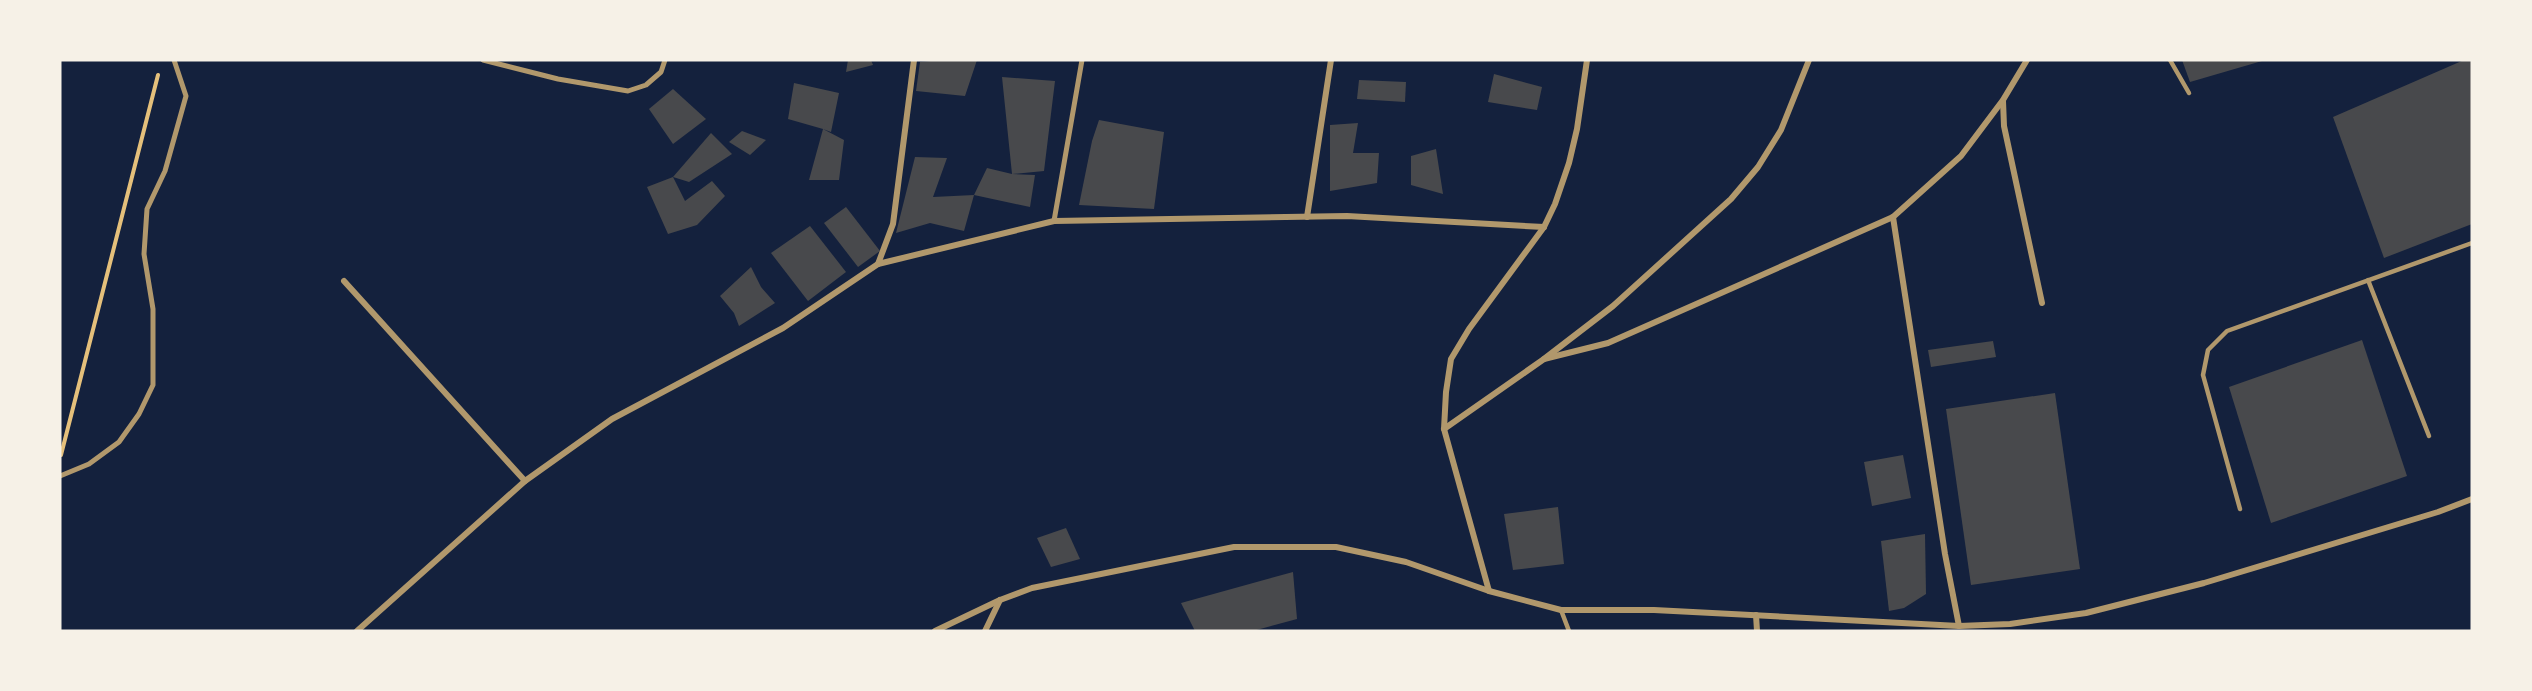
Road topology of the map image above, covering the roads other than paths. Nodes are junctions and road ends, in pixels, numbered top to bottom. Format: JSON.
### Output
{"nodes":[{"id":1,"x":174,"y":60,"type":"edge"},
{"id":2,"x":483,"y":60,"type":"edge"},
{"id":3,"x":665,"y":60,"type":"edge"},
{"id":4,"x":914,"y":60,"type":"edge"},
{"id":5,"x":1082,"y":60,"type":"edge"},
{"id":6,"x":1331,"y":60,"type":"edge"},
{"id":7,"x":1587,"y":60,"type":"edge"},
{"id":8,"x":1809,"y":60,"type":"edge"},
{"id":9,"x":2027,"y":60,"type":"edge"},
{"id":10,"x":2170,"y":60,"type":"edge"},
{"id":11,"x":2189,"y":93,"type":"dead end"},
{"id":12,"x":2003,"y":100,"type":"junction"},
{"id":13,"x":1307,"y":217,"type":"junction"},
{"id":14,"x":1893,"y":217,"type":"junction"},
{"id":15,"x":1054,"y":221,"type":"junction"},
{"id":16,"x":1544,"y":228,"type":"junction"},
{"id":17,"x":2472,"y":243,"type":"edge"},
{"id":18,"x":878,"y":264,"type":"junction"},
{"id":19,"x":2368,"y":280,"type":"junction"},
{"id":20,"x":344,"y":281,"type":"dead end"},
{"id":21,"x":2042,"y":303,"type":"dead end"},
{"id":22,"x":1544,"y":359,"type":"junction"},
{"id":23,"x":1444,"y":429,"type":"junction"},
{"id":24,"x":2429,"y":436,"type":"dead end"},
{"id":25,"x":60,"y":476,"type":"edge"},
{"id":26,"x":525,"y":481,"type":"junction"},
{"id":27,"x":2472,"y":499,"type":"edge"},
{"id":28,"x":2240,"y":509,"type":"dead end"},
{"id":29,"x":1489,"y":591,"type":"junction"},
{"id":30,"x":1000,"y":600,"type":"junction"},
{"id":31,"x":1561,"y":609,"type":"junction"},
{"id":32,"x":1756,"y":615,"type":"junction"},
{"id":33,"x":1959,"y":626,"type":"junction"},
{"id":34,"x":944,"y":629,"type":"edge"},
{"id":35,"x":357,"y":631,"type":"edge"},
{"id":36,"x":935,"y":631,"type":"edge"},
{"id":37,"x":985,"y":631,"type":"edge"},
{"id":38,"x":1569,"y":631,"type":"edge"},
{"id":39,"x":1757,"y":631,"type":"edge"}],
"edges":[{"from":1,"to":25,"type":"street"},
{"from":2,"to":3,"type":"street"},
{"from":4,"to":18,"type":"street"},
{"from":5,"to":15,"type":"street"},
{"from":6,"to":13,"type":"street"},
{"from":7,"to":16,"type":"street"},
{"from":8,"to":22,"type":"street"},
{"from":9,"to":12,"type":"street"},
{"from":10,"to":11,"type":"lane"},
{"from":12,"to":14,"type":"street"},
{"from":12,"to":21,"type":"street"},
{"from":13,"to":15,"type":"street"},
{"from":13,"to":16,"type":"street"},
{"from":14,"to":22,"type":"street"},
{"from":14,"to":33,"type":"street"},
{"from":15,"to":18,"type":"street"},
{"from":16,"to":23,"type":"street"},
{"from":17,"to":19,"type":"lane"},
{"from":18,"to":26,"type":"street"},
{"from":19,"to":24,"type":"lane"},
{"from":19,"to":28,"type":"lane"},
{"from":20,"to":26,"type":"street"},
{"from":22,"to":23,"type":"street"},
{"from":23,"to":29,"type":"street"},
{"from":26,"to":35,"type":"street"},
{"from":27,"to":33,"type":"street"},
{"from":29,"to":30,"type":"street"},
{"from":29,"to":31,"type":"street"},
{"from":30,"to":34,"type":"street"},
{"from":30,"to":37,"type":"street"},
{"from":31,"to":32,"type":"street"},
{"from":31,"to":38,"type":"lane"},
{"from":32,"to":33,"type":"street"},
{"from":32,"to":39,"type":"street"},
{"from":34,"to":36,"type":"street"}]}
